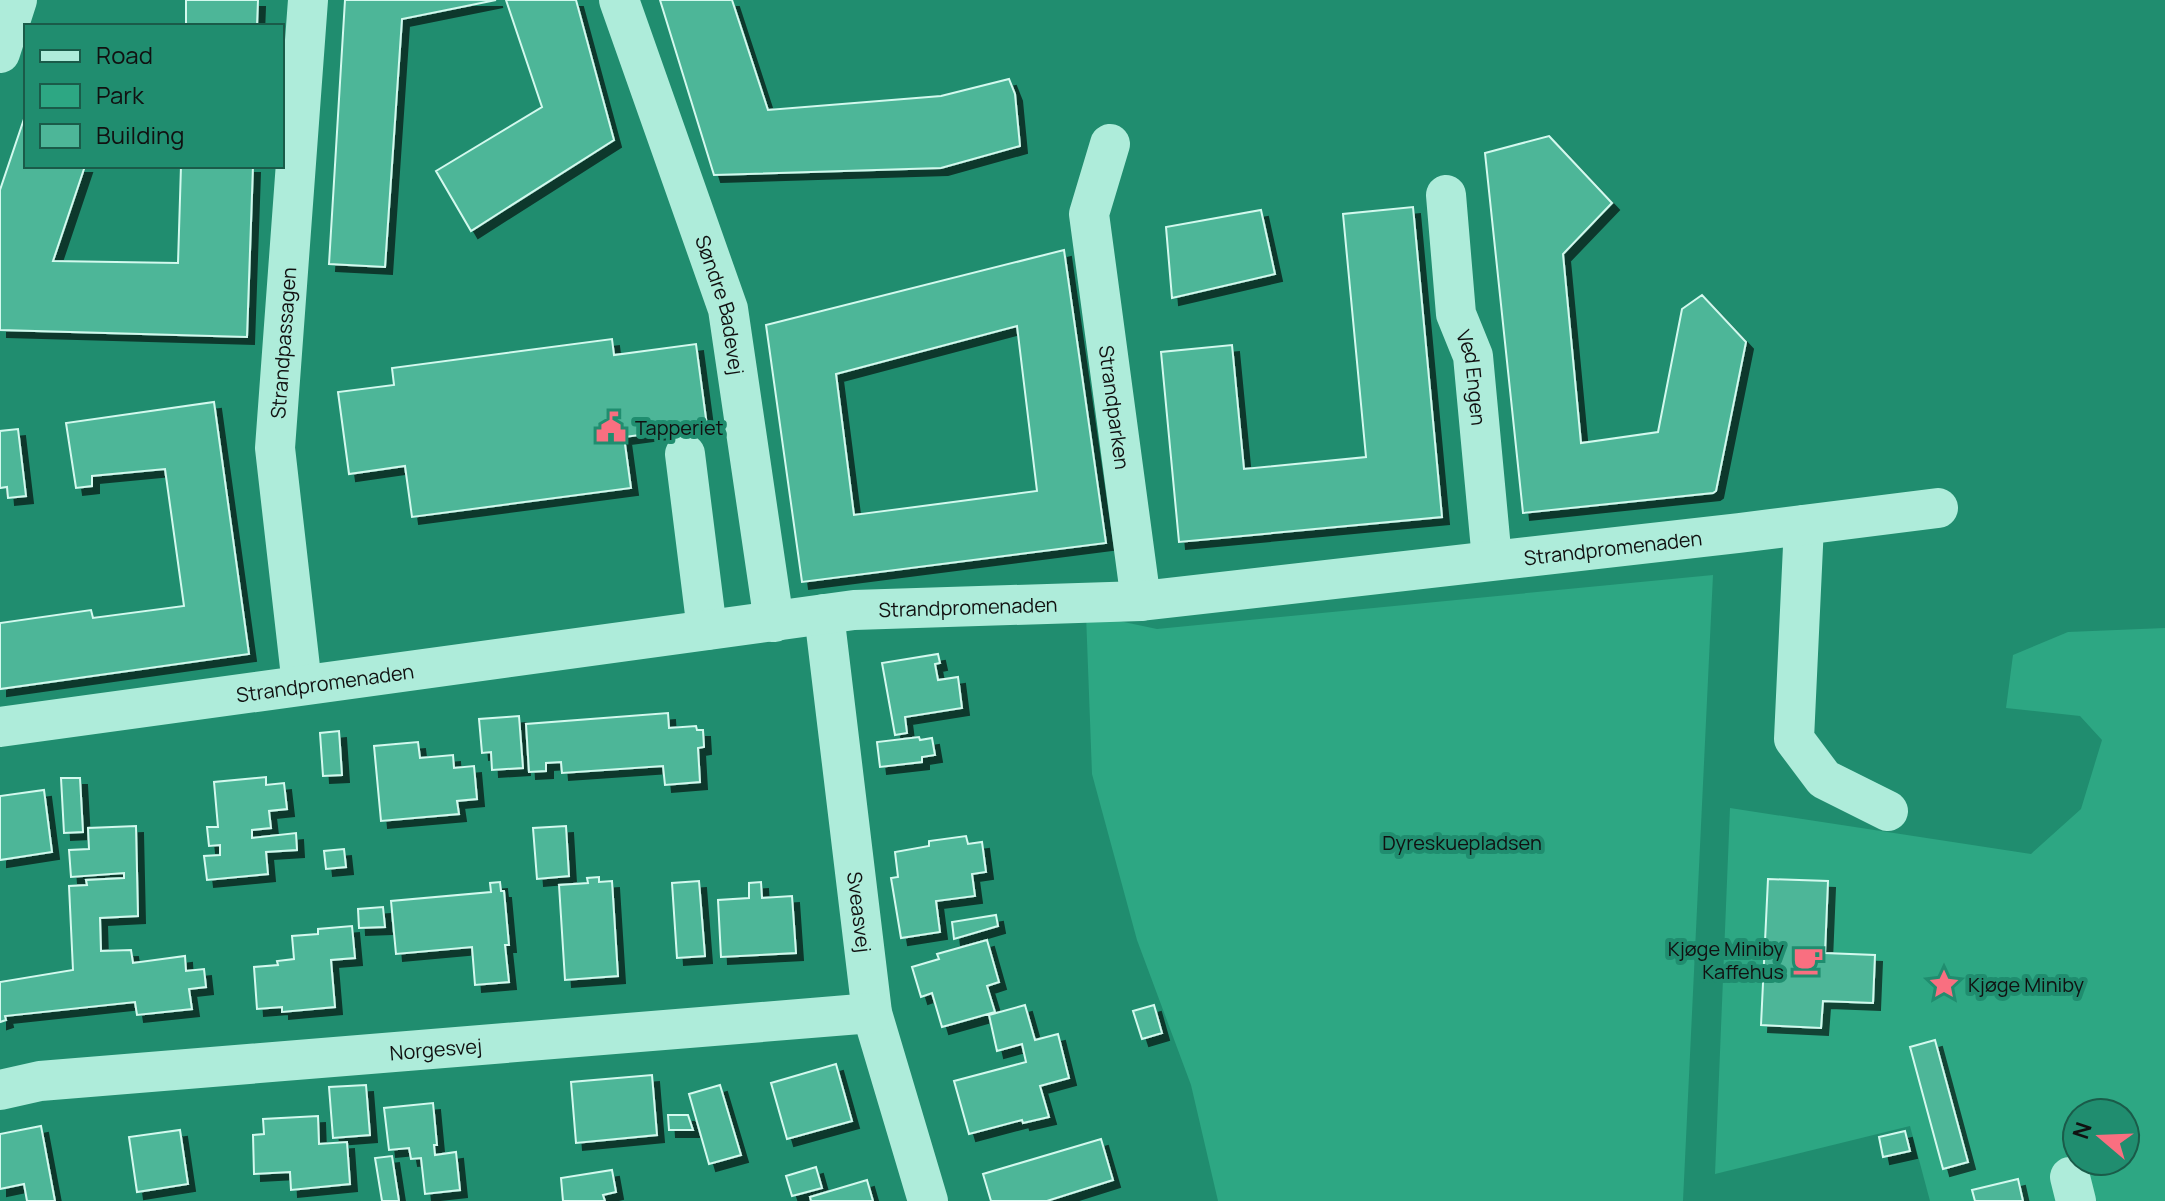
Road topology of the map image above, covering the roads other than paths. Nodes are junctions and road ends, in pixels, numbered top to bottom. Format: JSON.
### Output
{"nodes":[{"id":1,"x":17,"y":0,"type":"edge"},
{"id":2,"x":308,"y":0,"type":"edge"},
{"id":3,"x":619,"y":0,"type":"edge"},
{"id":4,"x":0,"y":53,"type":"edge"},
{"id":5,"x":1110,"y":144,"type":"dead end"},
{"id":6,"x":1446,"y":195,"type":"dead end"},
{"id":7,"x":685,"y":454,"type":"dead end"},
{"id":8,"x":1938,"y":508,"type":"dead end"},
{"id":9,"x":1804,"y":525,"type":"junction"},
{"id":10,"x":1492,"y":560,"type":"junction"},
{"id":11,"x":1141,"y":601,"type":"junction"},
{"id":12,"x":824,"y":614,"type":"junction"},
{"id":13,"x":774,"y":622,"type":"junction"},
{"id":14,"x":707,"y":630,"type":"junction"},
{"id":15,"x":302,"y":685,"type":"junction"},
{"id":16,"x":0,"y":727,"type":"edge"},
{"id":17,"x":1888,"y":811,"type":"dead end"},
{"id":18,"x":872,"y":1013,"type":"junction"},
{"id":19,"x":0,"y":1090,"type":"edge"},
{"id":20,"x":928,"y":1201,"type":"edge"}],
"edges":[{"from":1,"to":4,"type":"street"},
{"from":2,"to":15,"type":"street","name":"Strandpassagen"},
{"from":3,"to":13,"type":"street","name":"Søndre Badevej"},
{"from":5,"to":11,"type":"street","name":"Strandparken"},
{"from":6,"to":10,"type":"street","name":"Ved Engen"},
{"from":7,"to":14,"type":"street"},
{"from":8,"to":9,"type":"street","name":"Strandpromenaden"},
{"from":9,"to":10,"type":"street","name":"Strandpromenaden"},
{"from":9,"to":17,"type":"street"},
{"from":10,"to":11,"type":"street","name":"Strandpromenaden"},
{"from":11,"to":12,"type":"street","name":"Strandpromenaden"},
{"from":12,"to":13,"type":"street","name":"Strandpromenaden"},
{"from":12,"to":18,"type":"street","name":"Sveasvej"},
{"from":13,"to":14,"type":"street","name":"Strandpromenaden"},
{"from":14,"to":15,"type":"street","name":"Strandpromenaden"},
{"from":15,"to":16,"type":"street","name":"Strandpromenaden"},
{"from":18,"to":19,"type":"street","name":"Norgesvej"},
{"from":18,"to":20,"type":"street","name":"Sveasvej"}]}
